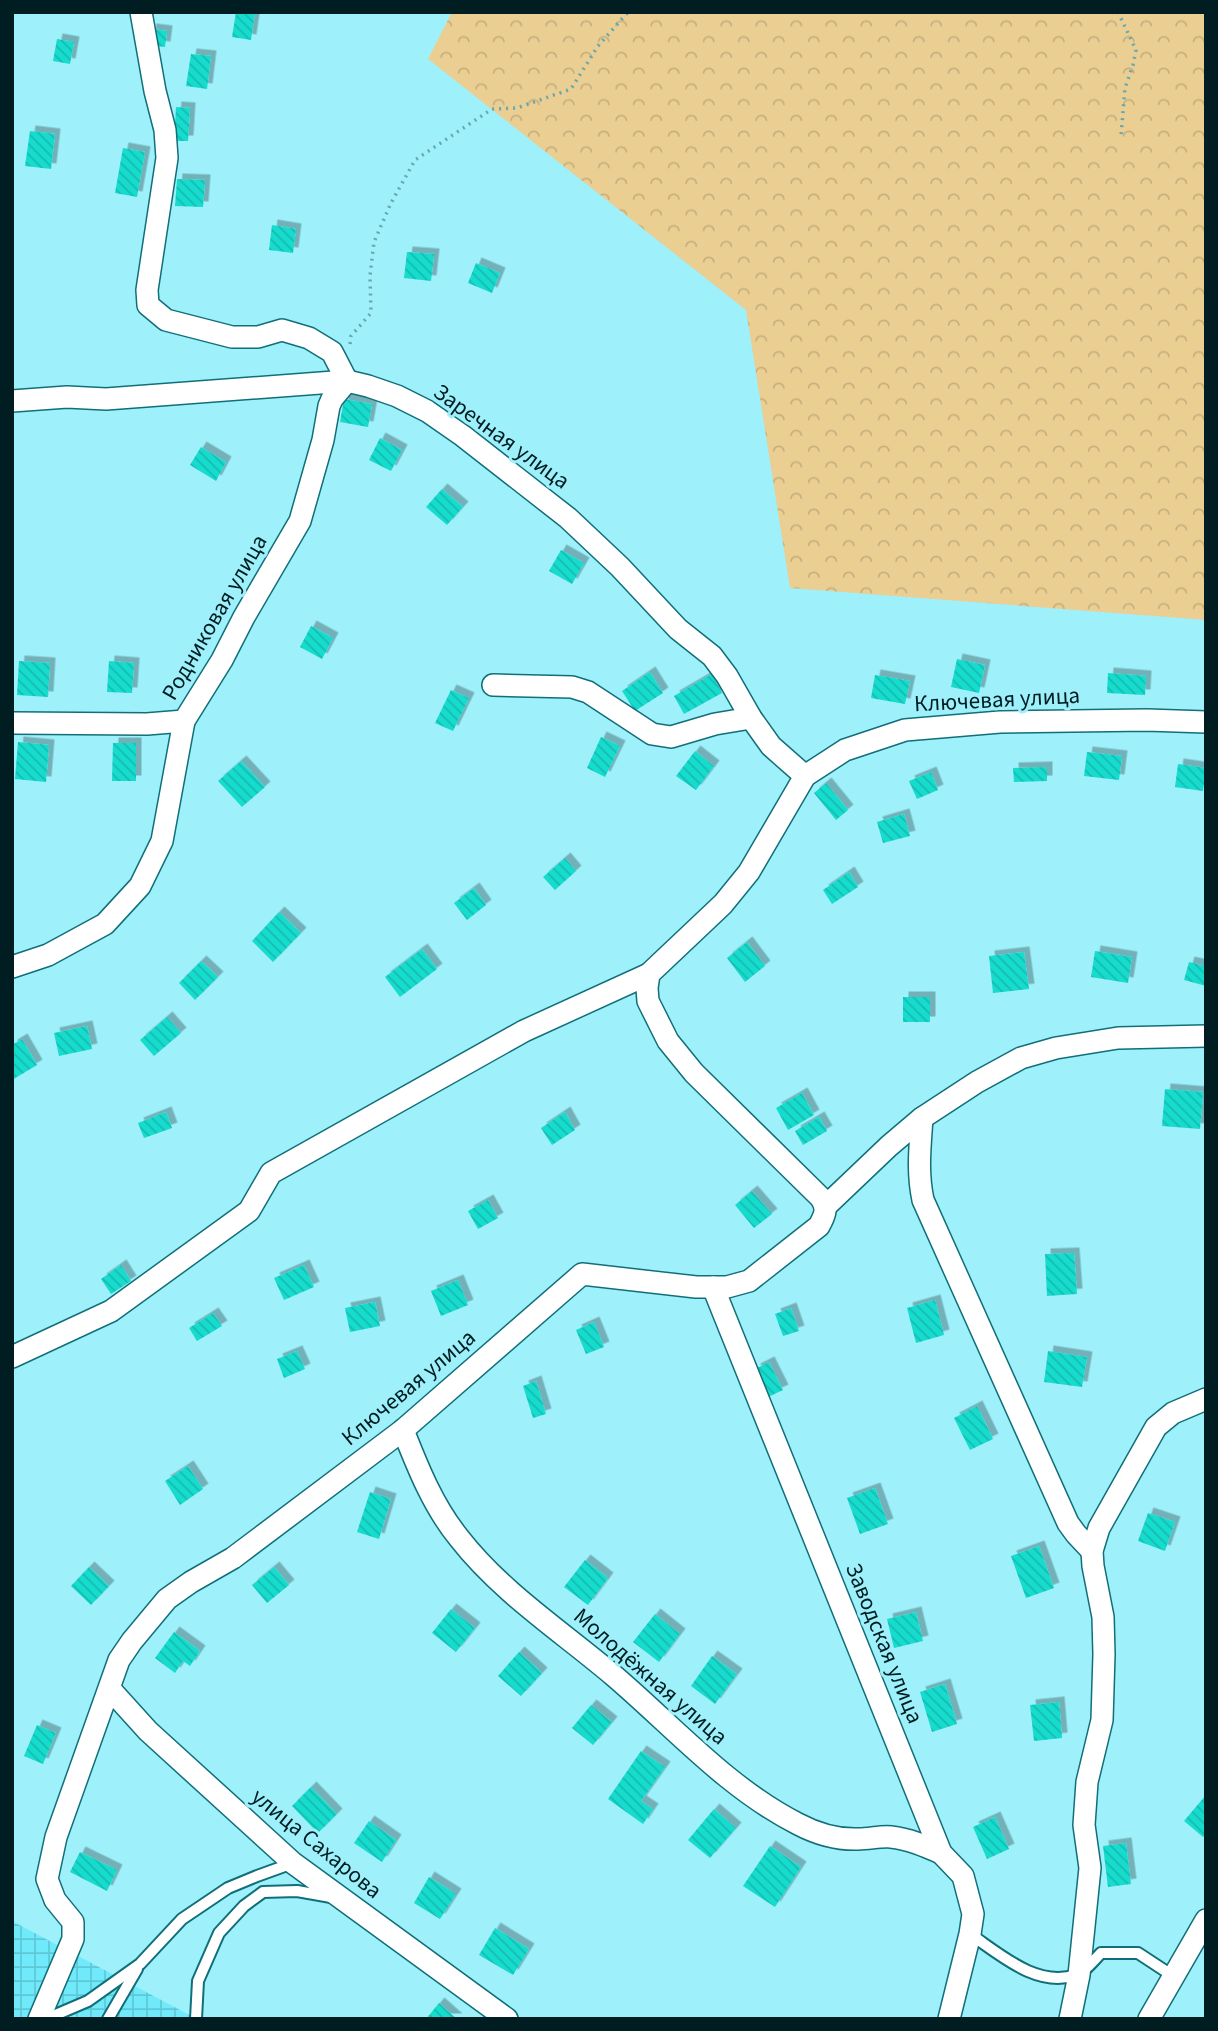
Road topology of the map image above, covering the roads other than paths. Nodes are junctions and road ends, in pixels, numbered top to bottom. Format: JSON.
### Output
{"nodes":[{"id":1,"x":141,"y":12,"type":"edge"},
{"id":2,"x":347,"y":381,"type":"junction"},
{"id":3,"x":12,"y":401,"type":"edge"},
{"id":4,"x":493,"y":685,"type":"dead end"},
{"id":5,"x":751,"y":718,"type":"junction"},
{"id":6,"x":184,"y":721,"type":"junction"},
{"id":7,"x":1206,"y":722,"type":"edge"},
{"id":8,"x":12,"y":723,"type":"edge"},
{"id":9,"x":805,"y":776,"type":"junction"},
{"id":10,"x":12,"y":967,"type":"edge"},
{"id":11,"x":649,"y":974,"type":"junction"},
{"id":12,"x":1206,"y":1036,"type":"edge"},
{"id":13,"x":922,"y":1118,"type":"junction"},
{"id":14,"x":826,"y":1206,"type":"junction"},
{"id":15,"x":713,"y":1287,"type":"junction"},
{"id":16,"x":12,"y":1357,"type":"edge"},
{"id":17,"x":1206,"y":1399,"type":"edge"},
{"id":18,"x":403,"y":1430,"type":"junction"},
{"id":19,"x":1092,"y":1550,"type":"junction"},
{"id":20,"x":110,"y":1689,"type":"junction"},
{"id":21,"x":941,"y":1853,"type":"junction"},
{"id":22,"x":293,"y":1863,"type":"junction"},
{"id":23,"x":341,"y":1899,"type":"junction"},
{"id":24,"x":1206,"y":1920,"type":"edge"},
{"id":25,"x":970,"y":1934,"type":"junction"},
{"id":26,"x":140,"y":1964,"type":"junction"},
{"id":27,"x":1079,"y":1975,"type":"junction"},
{"id":28,"x":1173,"y":1976,"type":"junction"},
{"id":29,"x":39,"y":2019,"type":"edge"},
{"id":30,"x":46,"y":2019,"type":"edge"},
{"id":31,"x":108,"y":2019,"type":"edge"},
{"id":32,"x":197,"y":2019,"type":"edge"},
{"id":33,"x":507,"y":2019,"type":"edge"},
{"id":34,"x":949,"y":2019,"type":"edge"},
{"id":35,"x":1070,"y":2019,"type":"edge"},
{"id":36,"x":1149,"y":2019,"type":"edge"}],
"edges":[{"from":1,"to":2,"type":"street"},
{"from":2,"to":3,"type":"street","name":"Заречная улица"},
{"from":2,"to":5,"type":"street","name":"Заречная улица"},
{"from":2,"to":6,"type":"street","name":"Родниковая улица"},
{"from":4,"to":5,"type":"street"},
{"from":5,"to":9,"type":"street","name":"Заречная улица"},
{"from":6,"to":8,"type":"street","name":"Родниковая улица"},
{"from":6,"to":10,"type":"street"},
{"from":7,"to":9,"type":"street","name":"Ключевая улица"},
{"from":9,"to":11,"type":"street","name":"Ключевая улица"},
{"from":11,"to":14,"type":"street"},
{"from":11,"to":16,"type":"street","name":"Ключевая улица"},
{"from":12,"to":13,"type":"street","name":"Ключевая улица"},
{"from":13,"to":14,"type":"street","name":"Ключевая улица"},
{"from":13,"to":19,"type":"street"},
{"from":14,"to":15,"type":"street","name":"Ключевая улица"},
{"from":15,"to":18,"type":"street","name":"Ключевая улица"},
{"from":15,"to":21,"type":"street","name":"Заводская улица"},
{"from":17,"to":19,"type":"street"},
{"from":18,"to":20,"type":"street","name":"Ключевая улица"},
{"from":18,"to":21,"type":"street","name":"Молодёжная улица"},
{"from":19,"to":27,"type":"street"},
{"from":20,"to":22,"type":"street","name":"улица Сахарова"},
{"from":20,"to":29,"type":"street","name":"Ключевая улица"},
{"from":21,"to":25,"type":"street","name":"Заводская улица"},
{"from":22,"to":23,"type":"street","name":"улица Сахарова"},
{"from":22,"to":26,"type":"lane"},
{"from":23,"to":32,"type":"lane"},
{"from":23,"to":33,"type":"street","name":"улица Сахарова"},
{"from":24,"to":28,"type":"street"},
{"from":25,"to":27,"type":"lane"},
{"from":25,"to":34,"type":"street","name":"Заводская улица"},
{"from":26,"to":30,"type":"lane"},
{"from":26,"to":31,"type":"lane"},
{"from":27,"to":28,"type":"lane"},
{"from":27,"to":35,"type":"street"},
{"from":28,"to":36,"type":"street"}]}
